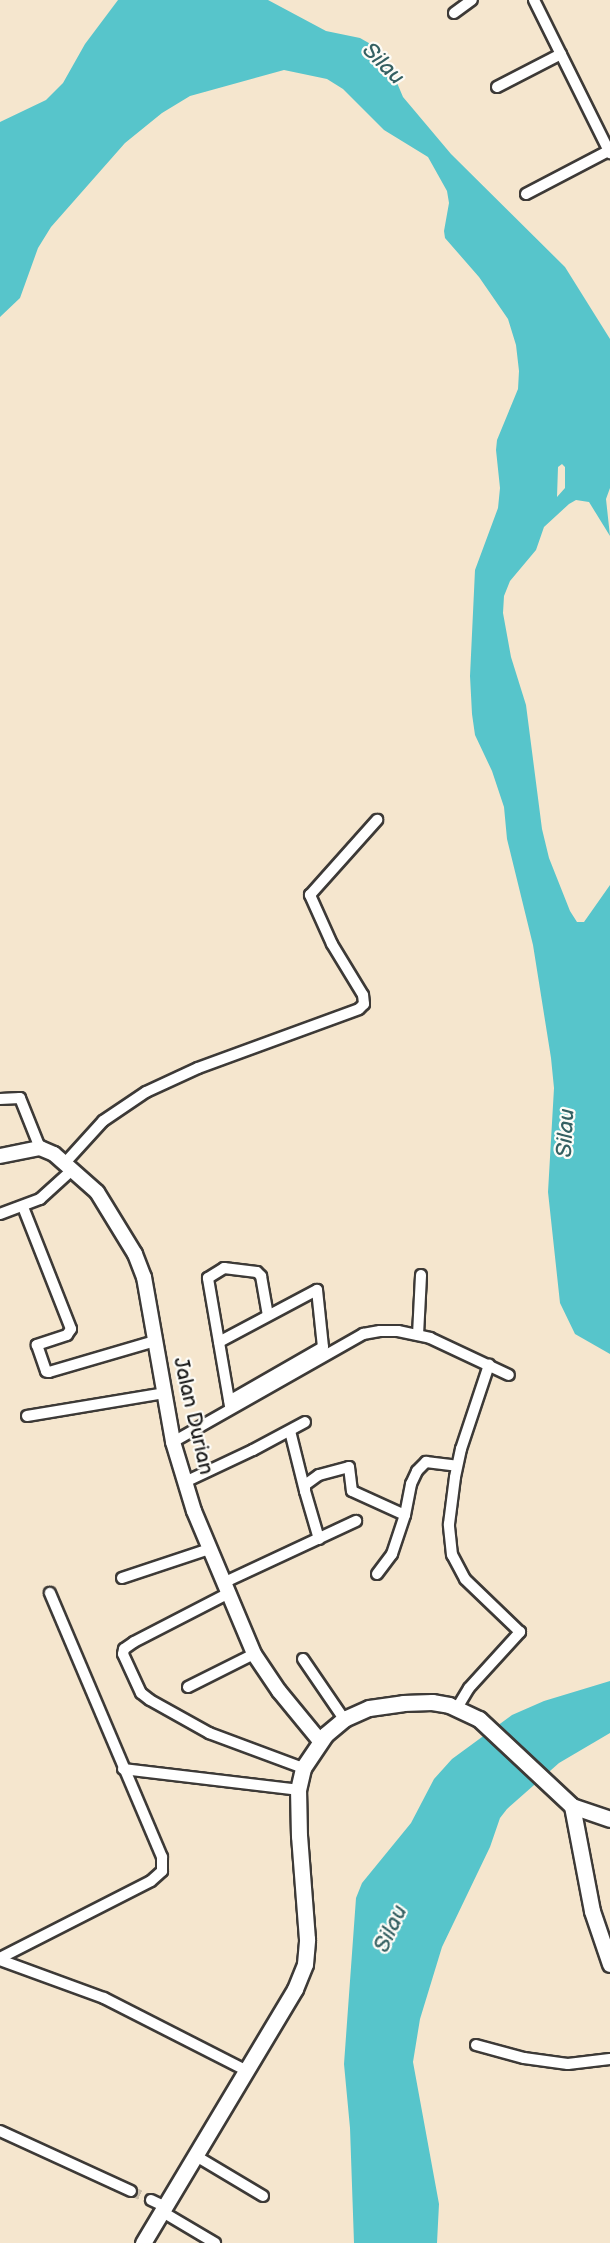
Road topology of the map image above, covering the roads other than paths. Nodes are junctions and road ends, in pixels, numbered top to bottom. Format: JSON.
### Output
{"nodes":[{"id":1,"x":472,"y":0,"type":"edge"},
{"id":2,"x":534,"y":0,"type":"edge"},
{"id":3,"x":454,"y":13,"type":"dead end"},
{"id":4,"x":561,"y":54,"type":"junction"},
{"id":5,"x":497,"y":87,"type":"dead end"},
{"id":6,"x":610,"y":151,"type":"edge"},
{"id":7,"x":526,"y":194,"type":"dead end"},
{"id":8,"x":377,"y":820,"type":"dead end"},
{"id":9,"x":0,"y":1099,"type":"edge"},
{"id":10,"x":40,"y":1148,"type":"junction"},
{"id":11,"x":0,"y":1156,"type":"edge"},
{"id":12,"x":68,"y":1167,"type":"junction"},
{"id":13,"x":23,"y":1207,"type":"junction"},
{"id":14,"x":0,"y":1214,"type":"edge"},
{"id":15,"x":422,"y":1275,"type":"dead end"},
{"id":16,"x":268,"y":1315,"type":"junction"},
{"id":17,"x":418,"y":1335,"type":"junction"},
{"id":18,"x":155,"y":1341,"type":"junction"},
{"id":19,"x":219,"y":1342,"type":"junction"},
{"id":20,"x":489,"y":1365,"type":"junction"},
{"id":21,"x":509,"y":1375,"type":"dead end"},
{"id":22,"x":164,"y":1393,"type":"junction"},
{"id":23,"x":230,"y":1405,"type":"junction"},
{"id":24,"x":27,"y":1416,"type":"dead end"},
{"id":25,"x":305,"y":1422,"type":"dead end"},
{"id":26,"x":290,"y":1431,"type":"junction"},
{"id":27,"x":173,"y":1442,"type":"junction"},
{"id":28,"x":457,"y":1466,"type":"junction"},
{"id":29,"x":185,"y":1482,"type":"junction"},
{"id":30,"x":305,"y":1491,"type":"junction"},
{"id":31,"x":405,"y":1515,"type":"junction"},
{"id":32,"x":356,"y":1521,"type":"dead end"},
{"id":33,"x":319,"y":1539,"type":"junction"},
{"id":34,"x":209,"y":1549,"type":"junction"},
{"id":35,"x":377,"y":1575,"type":"dead end"},
{"id":36,"x":122,"y":1578,"type":"dead end"},
{"id":37,"x":225,"y":1588,"type":"junction"},
{"id":38,"x":50,"y":1593,"type":"dead end"},
{"id":39,"x":254,"y":1654,"type":"junction"},
{"id":40,"x":303,"y":1659,"type":"dead end"},
{"id":41,"x":188,"y":1687,"type":"dead end"},
{"id":42,"x":457,"y":1708,"type":"junction"},
{"id":43,"x":344,"y":1719,"type":"junction"},
{"id":44,"x":320,"y":1742,"type":"junction"},
{"id":45,"x":303,"y":1768,"type":"junction"},
{"id":46,"x":123,"y":1769,"type":"junction"},
{"id":47,"x":298,"y":1790,"type":"junction"},
{"id":48,"x":572,"y":1806,"type":"junction"},
{"id":49,"x":610,"y":1819,"type":"edge"},
{"id":50,"x":0,"y":1959,"type":"edge"},
{"id":51,"x":610,"y":1964,"type":"edge"},
{"id":52,"x":476,"y":2045,"type":"dead end"},
{"id":53,"x":610,"y":2059,"type":"edge"},
{"id":54,"x":246,"y":2071,"type":"junction"},
{"id":55,"x":0,"y":2131,"type":"edge"},
{"id":56,"x":196,"y":2156,"type":"junction"},
{"id":57,"x":131,"y":2191,"type":"tunnel mouth"},
{"id":58,"x":263,"y":2196,"type":"dead end"},
{"id":59,"x":159,"y":2206,"type":"junction"},
{"id":60,"x":143,"y":2243,"type":"edge"},
{"id":61,"x":215,"y":2243,"type":"edge"}],
"edges":[{"from":1,"to":3,"type":"street"},
{"from":2,"to":4,"type":"street"},
{"from":4,"to":5,"type":"street"},
{"from":4,"to":6,"type":"street"},
{"from":6,"to":7,"type":"street"},
{"from":8,"to":12,"type":"street"},
{"from":9,"to":10,"type":"street"},
{"from":10,"to":11,"type":"street"},
{"from":10,"to":12,"type":"street","name":"Jalan Durian"},
{"from":12,"to":13,"type":"street"},
{"from":12,"to":18,"type":"street","name":"Jalan Durian"},
{"from":13,"to":14,"type":"street"},
{"from":13,"to":18,"type":"street"},
{"from":15,"to":17,"type":"street"},
{"from":16,"to":19,"type":"street"},
{"from":16,"to":19,"type":"street"},
{"from":16,"to":23,"type":"street"},
{"from":17,"to":20,"type":"street"},
{"from":17,"to":23,"type":"street"},
{"from":18,"to":22,"type":"street","name":"Jalan Durian"},
{"from":19,"to":23,"type":"street"},
{"from":20,"to":21,"type":"street"},
{"from":20,"to":28,"type":"street"},
{"from":22,"to":24,"type":"street"},
{"from":22,"to":27,"type":"street","name":"Jalan Durian"},
{"from":23,"to":27,"type":"street"},
{"from":25,"to":26,"type":"street"},
{"from":26,"to":29,"type":"street"},
{"from":26,"to":30,"type":"street"},
{"from":27,"to":29,"type":"street","name":"Jalan Durian"},
{"from":28,"to":31,"type":"street"},
{"from":28,"to":42,"type":"street"},
{"from":29,"to":34,"type":"street","name":"Jalan Durian"},
{"from":30,"to":31,"type":"street"},
{"from":30,"to":33,"type":"street"},
{"from":31,"to":35,"type":"street"},
{"from":32,"to":33,"type":"street"},
{"from":33,"to":37,"type":"street"},
{"from":34,"to":36,"type":"street"},
{"from":34,"to":37,"type":"street","name":"Jalan Durian"},
{"from":37,"to":39,"type":"street","name":"Jalan Durian"},
{"from":37,"to":45,"type":"street"},
{"from":38,"to":46,"type":"street"},
{"from":39,"to":41,"type":"street"},
{"from":39,"to":44,"type":"street","name":"Jalan Durian"},
{"from":40,"to":43,"type":"street"},
{"from":42,"to":43,"type":"main road"},
{"from":42,"to":48,"type":"main road"},
{"from":43,"to":44,"type":"main road"},
{"from":44,"to":45,"type":"main road"},
{"from":45,"to":47,"type":"main road"},
{"from":46,"to":47,"type":"street"},
{"from":46,"to":50,"type":"street"},
{"from":47,"to":54,"type":"main road"},
{"from":48,"to":49,"type":"main road"},
{"from":48,"to":51,"type":"main road"},
{"from":50,"to":54,"type":"street"},
{"from":52,"to":53,"type":"street"},
{"from":54,"to":56,"type":"main road"},
{"from":55,"to":57,"type":"street"},
{"from":56,"to":58,"type":"street"},
{"from":56,"to":59,"type":"main road"},
{"from":59,"to":60,"type":"main road"},
{"from":59,"to":61,"type":"street"}]}
